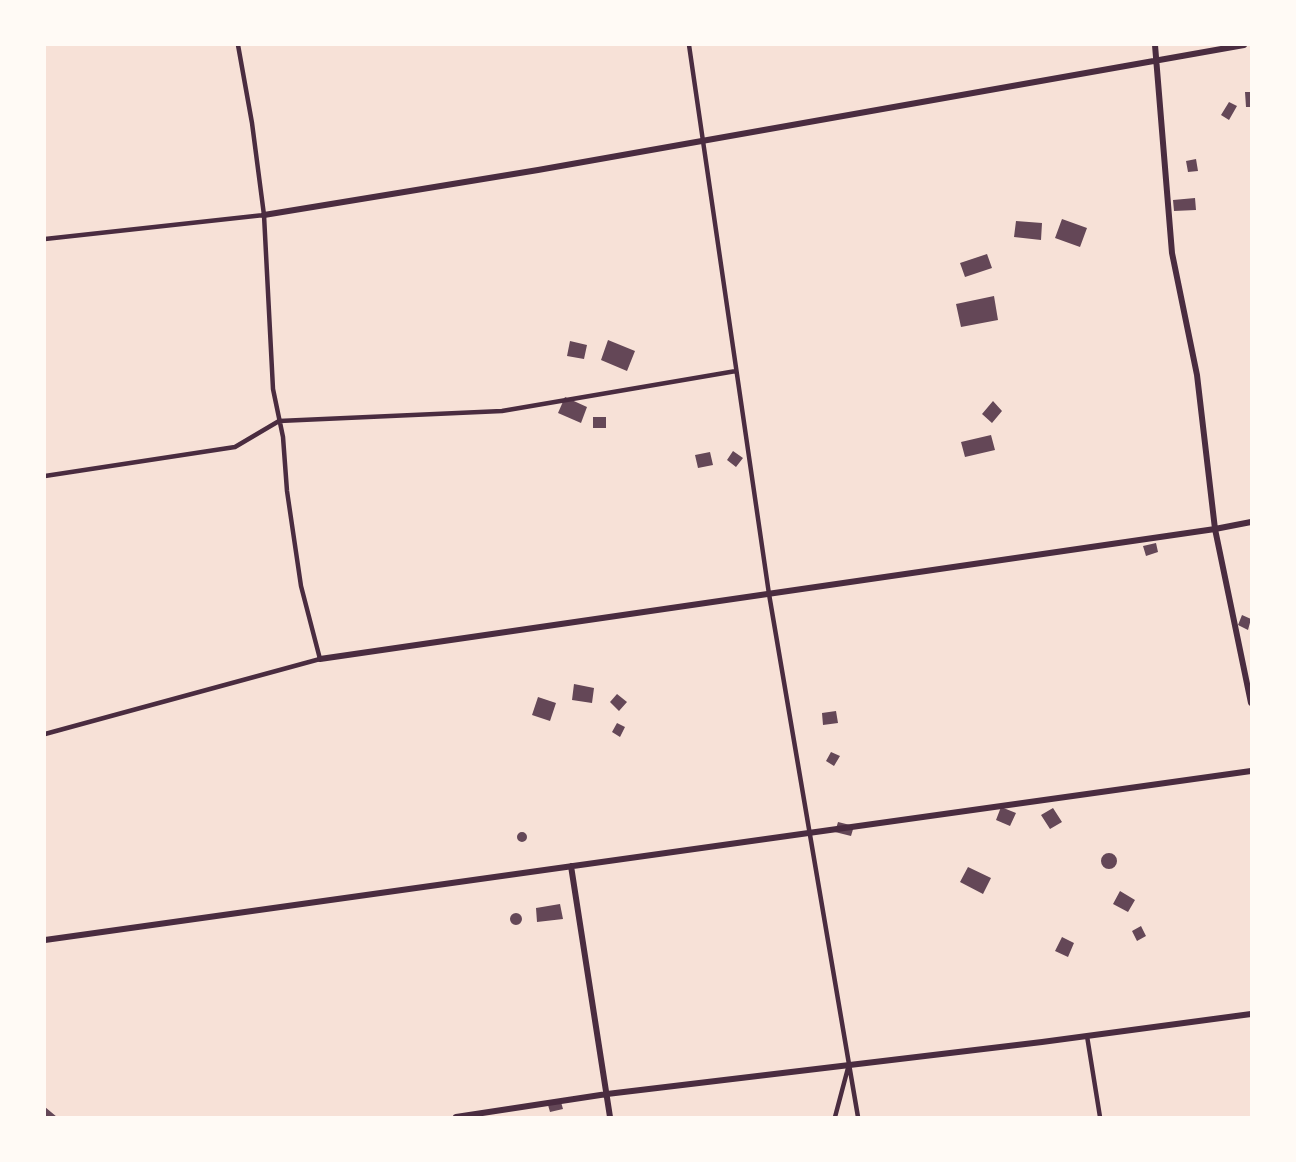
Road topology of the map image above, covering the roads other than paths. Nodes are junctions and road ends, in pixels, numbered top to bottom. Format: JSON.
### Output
{"nodes":[{"id":1,"x":238,"y":45,"type":"edge"},
{"id":2,"x":689,"y":45,"type":"edge"},
{"id":3,"x":1155,"y":45,"type":"edge"},
{"id":4,"x":1244,"y":45,"type":"edge"},
{"id":5,"x":1156,"y":61,"type":"junction"},
{"id":6,"x":703,"y":141,"type":"junction"},
{"id":7,"x":264,"y":215,"type":"junction"},
{"id":8,"x":45,"y":239,"type":"edge"},
{"id":9,"x":736,"y":371,"type":"junction"},
{"id":10,"x":279,"y":421,"type":"junction"},
{"id":11,"x":45,"y":476,"type":"edge"},
{"id":12,"x":1251,"y":522,"type":"edge"},
{"id":13,"x":1215,"y":529,"type":"junction"},
{"id":14,"x":769,"y":594,"type":"junction"},
{"id":15,"x":320,"y":659,"type":"junction"},
{"id":16,"x":1251,"y":703,"type":"edge"},
{"id":17,"x":45,"y":734,"type":"edge"},
{"id":18,"x":1251,"y":771,"type":"edge"},
{"id":19,"x":810,"y":832,"type":"junction"},
{"id":20,"x":571,"y":866,"type":"junction"},
{"id":21,"x":45,"y":940,"type":"edge"},
{"id":22,"x":1251,"y":1014,"type":"edge"},
{"id":23,"x":1087,"y":1036,"type":"junction"},
{"id":24,"x":849,"y":1065,"type":"junction"},
{"id":25,"x":607,"y":1094,"type":"junction"},
{"id":26,"x":456,"y":1117,"type":"edge"},
{"id":27,"x":610,"y":1117,"type":"edge"},
{"id":28,"x":835,"y":1117,"type":"edge"},
{"id":29,"x":858,"y":1117,"type":"edge"},
{"id":30,"x":1100,"y":1117,"type":"edge"}],
"edges":[{"from":1,"to":7,"type":"lane"},
{"from":2,"to":6,"type":"lane"},
{"from":3,"to":5,"type":"street"},
{"from":4,"to":5,"type":"street"},
{"from":5,"to":6,"type":"street"},
{"from":5,"to":13,"type":"street"},
{"from":6,"to":7,"type":"street"},
{"from":6,"to":9,"type":"lane"},
{"from":7,"to":8,"type":"lane"},
{"from":7,"to":10,"type":"lane"},
{"from":9,"to":10,"type":"lane"},
{"from":9,"to":14,"type":"lane"},
{"from":10,"to":11,"type":"lane"},
{"from":10,"to":15,"type":"lane"},
{"from":12,"to":13,"type":"street"},
{"from":13,"to":14,"type":"street"},
{"from":13,"to":16,"type":"street"},
{"from":14,"to":15,"type":"street"},
{"from":14,"to":19,"type":"lane"},
{"from":15,"to":17,"type":"lane"},
{"from":18,"to":19,"type":"street"},
{"from":19,"to":20,"type":"street"},
{"from":19,"to":24,"type":"lane"},
{"from":20,"to":21,"type":"street"},
{"from":20,"to":25,"type":"street"},
{"from":22,"to":23,"type":"street"},
{"from":23,"to":24,"type":"street"},
{"from":23,"to":30,"type":"lane"},
{"from":24,"to":25,"type":"street"},
{"from":24,"to":28,"type":"lane"},
{"from":24,"to":29,"type":"lane"},
{"from":25,"to":26,"type":"street"},
{"from":25,"to":27,"type":"street"}]}
